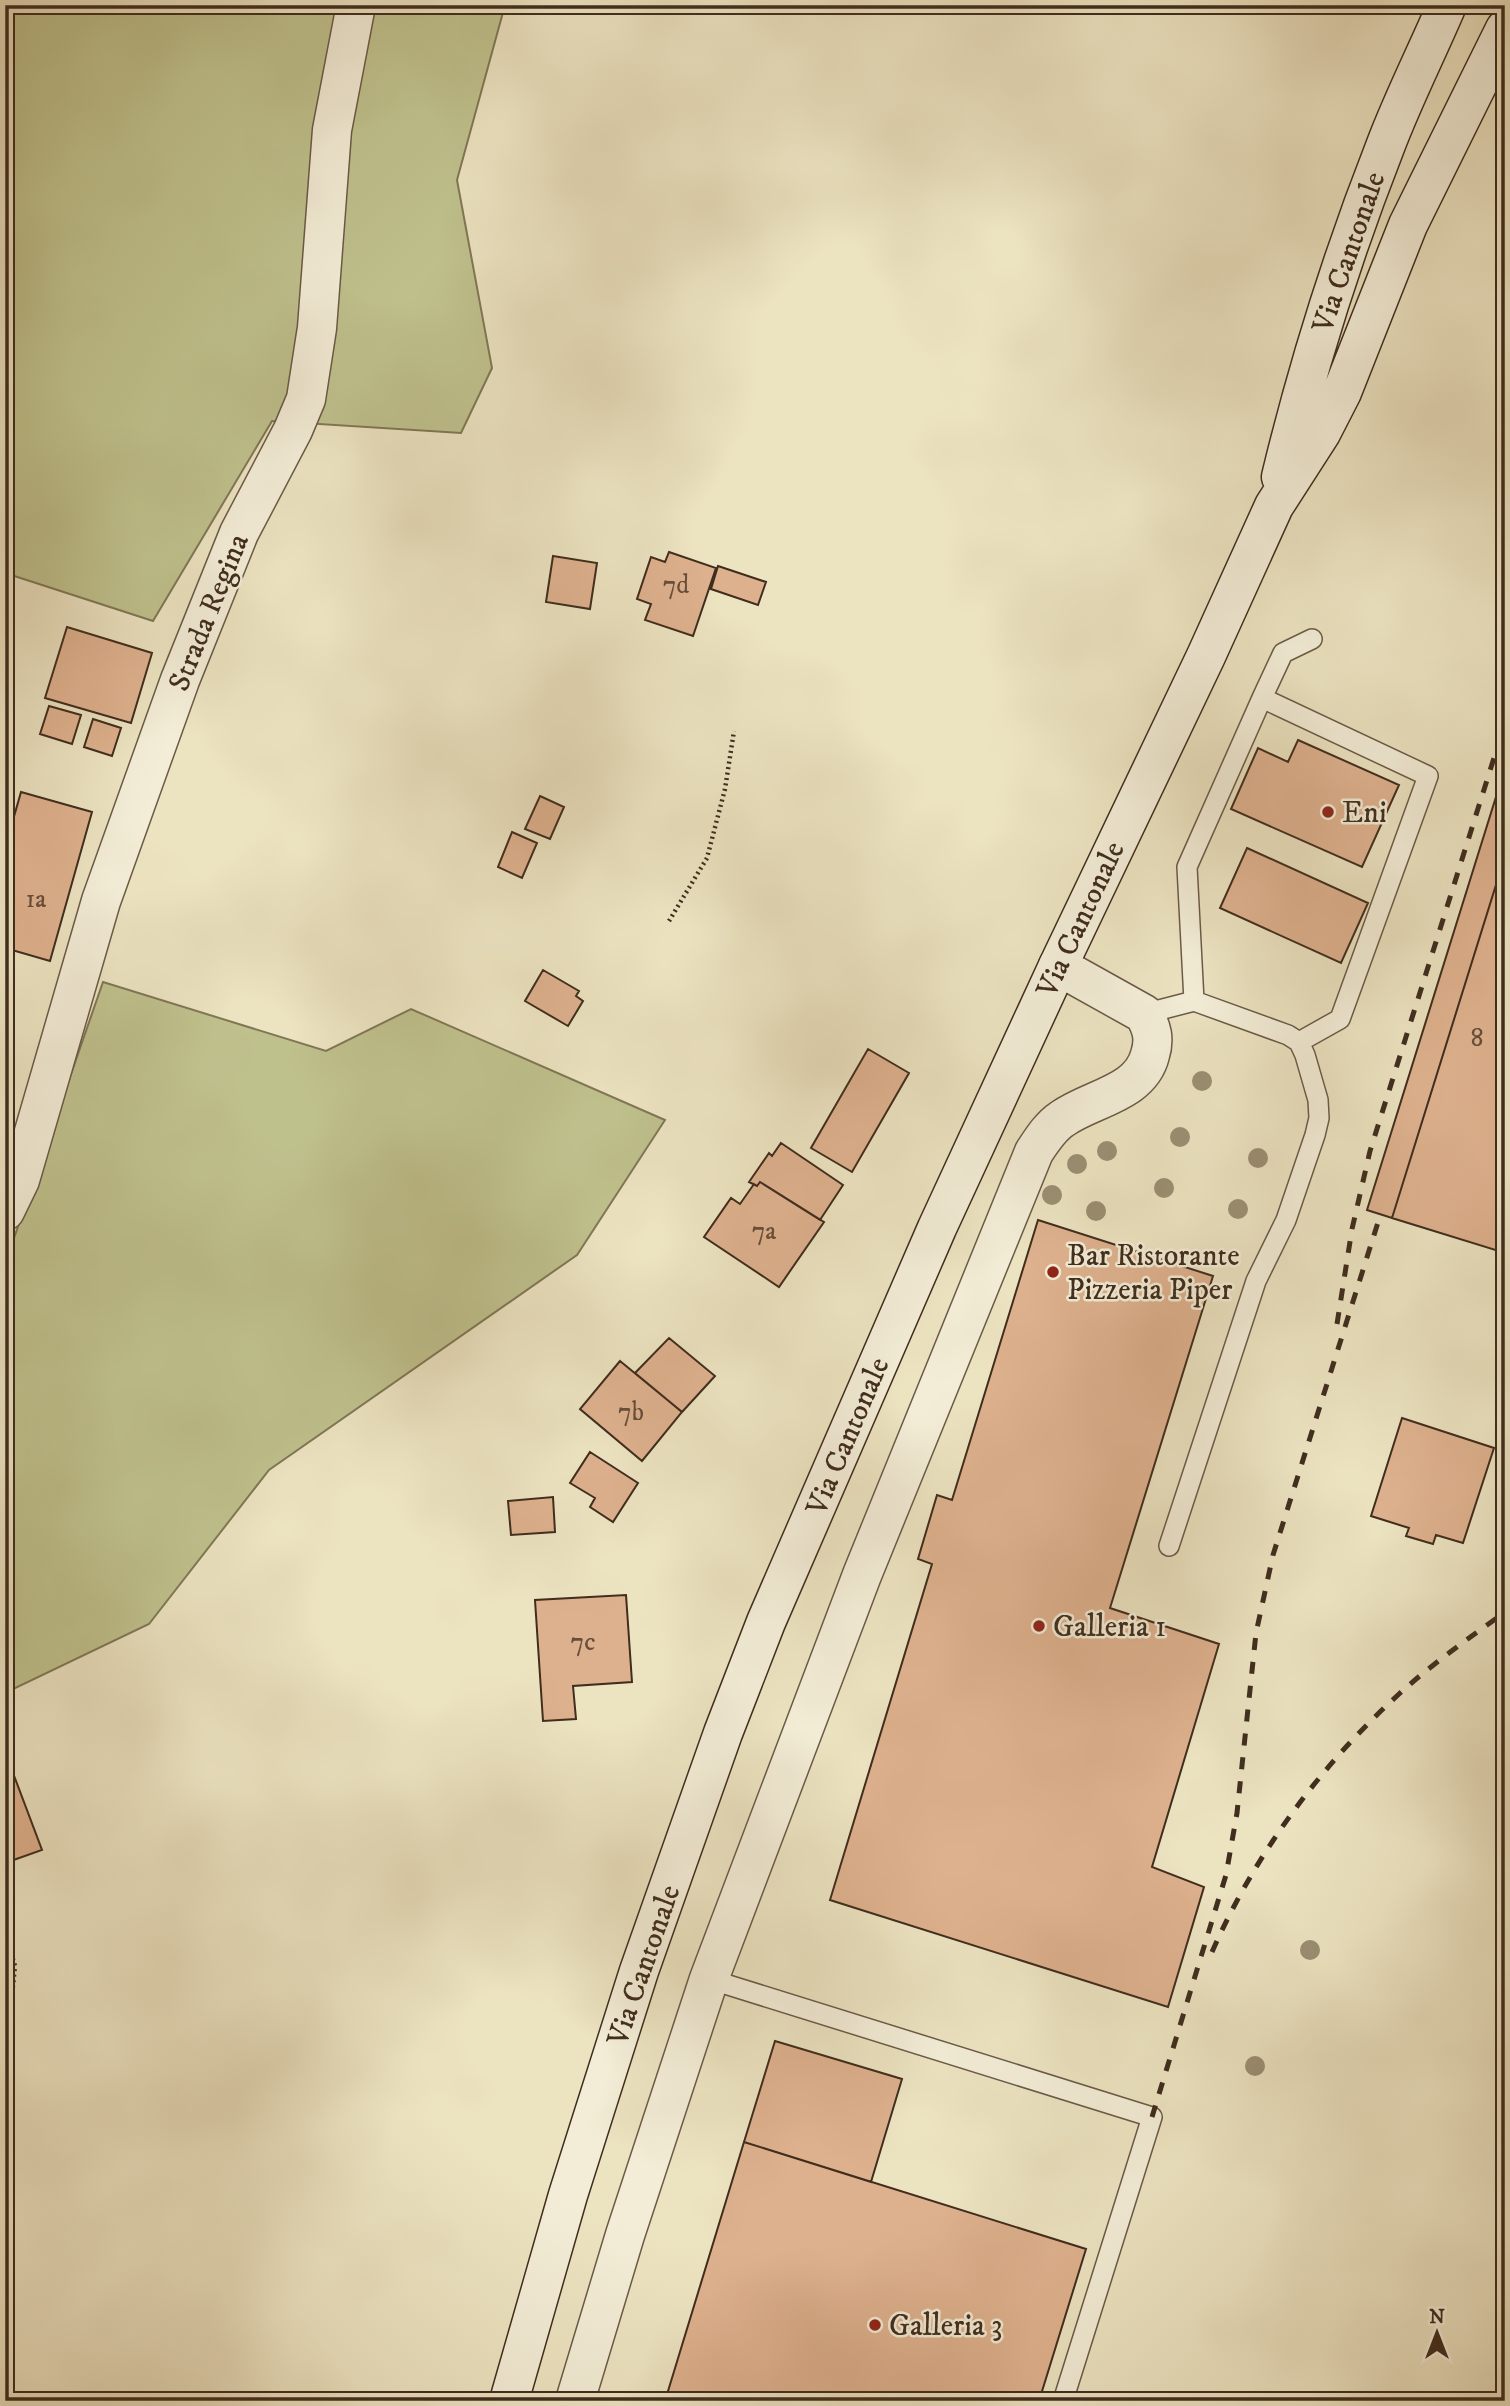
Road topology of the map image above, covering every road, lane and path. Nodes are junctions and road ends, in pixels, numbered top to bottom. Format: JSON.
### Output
{"nodes":[{"id":1,"x":356,"y":5,"type":"edge"},
{"id":2,"x":1447,"y":5,"type":"edge"},
{"id":3,"x":1505,"y":29,"type":"edge"},
{"id":4,"x":1274,"y":506,"type":"junction"},
{"id":5,"x":1312,"y":639,"type":"dead end"},
{"id":6,"x":1262,"y":698,"type":"junction"},
{"id":7,"x":734,"y":731,"type":"dead end"},
{"id":8,"x":670,"y":921,"type":"dead end"},
{"id":9,"x":1058,"y":966,"type":"junction"},
{"id":10,"x":1194,"y":1001,"type":"junction"},
{"id":11,"x":1144,"y":1014,"type":"junction"},
{"id":12,"x":1299,"y":1042,"type":"junction"},
{"id":13,"x":5,"y":1211,"type":"edge"},
{"id":14,"x":1170,"y":1546,"type":"dead end"},
{"id":15,"x":5,"y":1932,"type":"edge"},
{"id":16,"x":709,"y":1979,"type":"junction"},
{"id":17,"x":5,"y":2064,"type":"edge"},
{"id":18,"x":509,"y":2401,"type":"edge"},
{"id":19,"x":575,"y":2401,"type":"edge"},
{"id":20,"x":1063,"y":2401,"type":"edge"}],
"edges":[{"from":1,"to":13,"type":"main road","name":"Strada Regina"},
{"from":2,"to":4,"type":"main road","name":"Via Cantonale"},
{"from":3,"to":4,"type":"main road","name":"Via Cantonale"},
{"from":4,"to":9,"type":"main road","name":"Via Cantonale"},
{"from":5,"to":6,"type":"lane"},
{"from":6,"to":10,"type":"lane"},
{"from":6,"to":12,"type":"lane"},
{"from":7,"to":8,"type":"path"},
{"from":9,"to":11,"type":"main road"},
{"from":9,"to":18,"type":"main road","name":"Via Cantonale"},
{"from":10,"to":11,"type":"lane"},
{"from":10,"to":12,"type":"lane"},
{"from":11,"to":16,"type":"main road"},
{"from":12,"to":14,"type":"lane"},
{"from":15,"to":17,"type":"path"},
{"from":16,"to":19,"type":"main road"},
{"from":16,"to":20,"type":"lane"}]}
